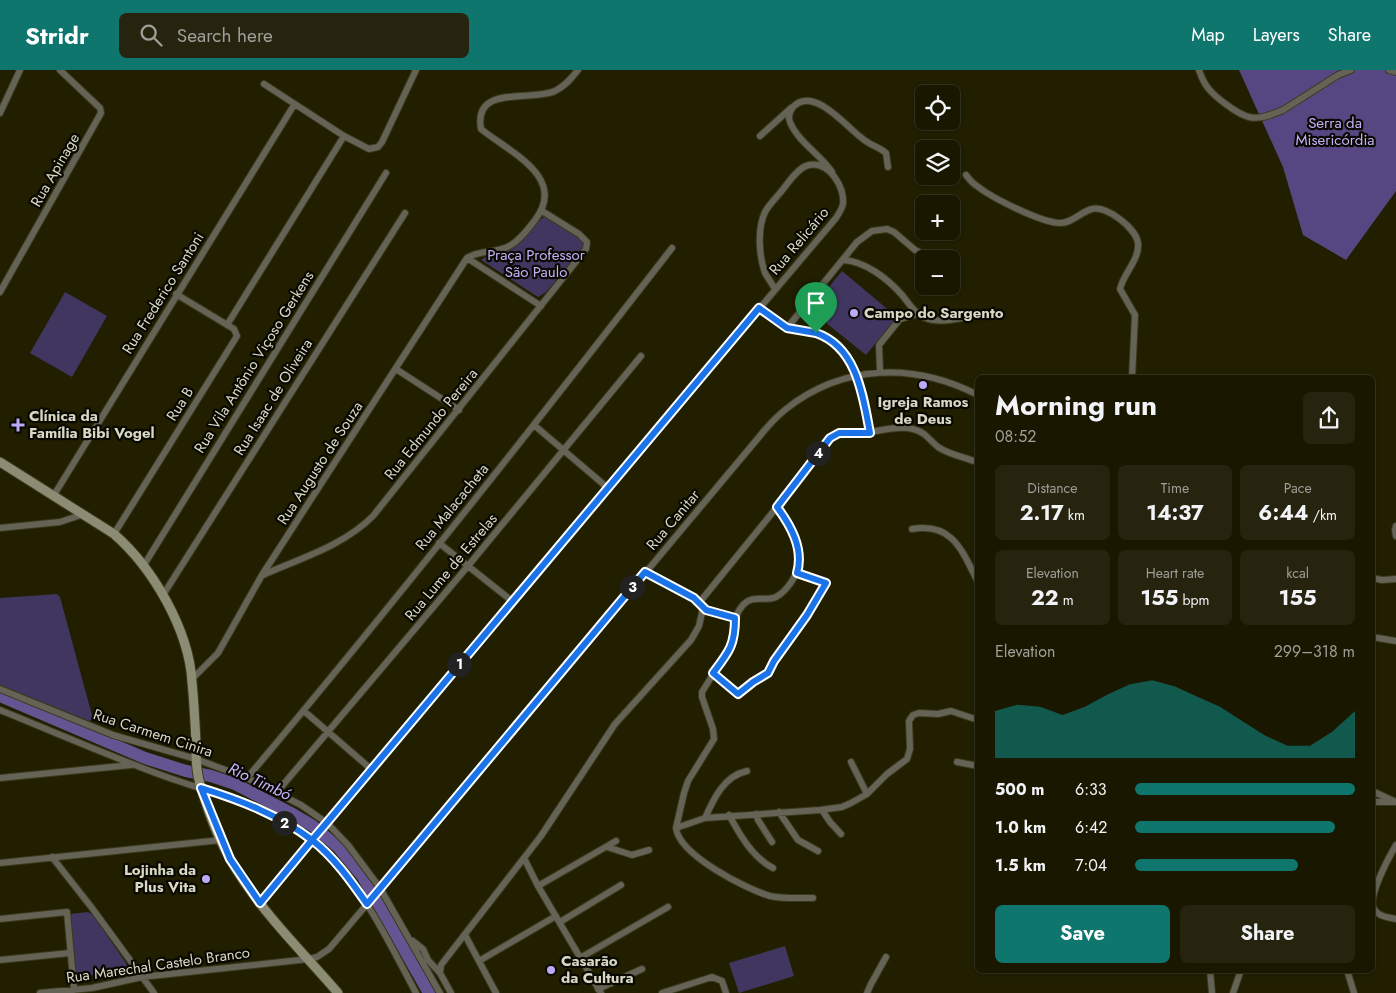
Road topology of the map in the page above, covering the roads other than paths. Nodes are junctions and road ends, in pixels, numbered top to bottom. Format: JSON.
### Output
{"nodes":[{"id":1,"x":20,"y":70,"type":"edge"},
{"id":2,"x":60,"y":70,"type":"edge"},
{"id":3,"x":416,"y":70,"type":"edge"},
{"id":4,"x":578,"y":70,"type":"edge"},
{"id":5,"x":1199,"y":70,"type":"edge"},
{"id":6,"x":1351,"y":70,"type":"edge"},
{"id":7,"x":1389,"y":70,"type":"edge"},
{"id":8,"x":1396,"y":72,"type":"edge"},
{"id":9,"x":264,"y":84,"type":"dead end"},
{"id":10,"x":294,"y":105,"type":"junction"},
{"id":11,"x":794,"y":106,"type":"junction"},
{"id":12,"x":0,"y":113,"type":"edge"},
{"id":13,"x":344,"y":136,"type":"junction"},
{"id":14,"x":760,"y":136,"type":"dead end"},
{"id":15,"x":888,"y":167,"type":"dead end"},
{"id":16,"x":386,"y":173,"type":"dead end"},
{"id":17,"x":966,"y":175,"type":"dead end"},
{"id":18,"x":835,"y":177,"type":"junction"},
{"id":19,"x":542,"y":211,"type":"junction"},
{"id":20,"x":405,"y":213,"type":"dead end"},
{"id":21,"x":672,"y":248,"type":"dead end"},
{"id":22,"x":915,"y":250,"type":"edge"},
{"id":23,"x":467,"y":258,"type":"junction"},
{"id":24,"x":843,"y":260,"type":"junction"},
{"id":25,"x":775,"y":289,"type":"junction"},
{"id":26,"x":0,"y":292,"type":"edge"},
{"id":27,"x":176,"y":294,"type":"junction"},
{"id":28,"x":541,"y":306,"type":"junction"},
{"id":29,"x":759,"y":308,"type":"junction"},
{"id":30,"x":917,"y":314,"type":"junction"},
{"id":31,"x":972,"y":316,"type":"dead end"},
{"id":32,"x":227,"y":324,"type":"junction"},
{"id":33,"x":787,"y":328,"type":"junction"},
{"id":34,"x":641,"y":356,"type":"dead end"},
{"id":35,"x":396,"y":369,"type":"junction"},
{"id":36,"x":880,"y":372,"type":"junction"},
{"id":37,"x":856,"y":375,"type":"junction"},
{"id":38,"x":1132,"y":375,"type":"edge"},
{"id":39,"x":975,"y":394,"type":"edge"},
{"id":40,"x":459,"y":410,"type":"junction"},
{"id":41,"x":534,"y":425,"type":"junction"},
{"id":42,"x":870,"y":433,"type":"junction"},
{"id":43,"x":564,"y":451,"type":"junction"},
{"id":44,"x":974,"y":461,"type":"dead end"},
{"id":45,"x":0,"y":462,"type":"edge"},
{"id":46,"x":609,"y":489,"type":"junction"},
{"id":47,"x":54,"y":495,"type":"junction"},
{"id":48,"x":777,"y":507,"type":"junction"},
{"id":49,"x":84,"y":514,"type":"junction"},
{"id":50,"x":1396,"y":526,"type":"edge"},
{"id":51,"x":0,"y":528,"type":"edge"},
{"id":52,"x":912,"y":529,"type":"dead end"},
{"id":53,"x":114,"y":534,"type":"junction"},
{"id":54,"x":1396,"y":536,"type":"edge"},
{"id":55,"x":439,"y":542,"type":"junction"},
{"id":56,"x":144,"y":565,"type":"junction"},
{"id":57,"x":468,"y":566,"type":"junction"},
{"id":58,"x":645,"y":572,"type":"junction"},
{"id":59,"x":797,"y":573,"type":"junction"},
{"id":60,"x":262,"y":575,"type":"junction"},
{"id":61,"x":975,"y":576,"type":"edge"},
{"id":62,"x":1375,"y":579,"type":"edge"},
{"id":63,"x":1396,"y":579,"type":"edge"},
{"id":64,"x":162,"y":594,"type":"junction"},
{"id":65,"x":512,"y":601,"type":"junction"},
{"id":66,"x":701,"y":605,"type":"junction"},
{"id":67,"x":735,"y":618,"type":"junction"},
{"id":68,"x":1375,"y":638,"type":"edge"},
{"id":69,"x":1396,"y":642,"type":"edge"},
{"id":70,"x":713,"y":673,"type":"junction"},
{"id":71,"x":192,"y":679,"type":"junction"},
{"id":72,"x":0,"y":689,"type":"edge"},
{"id":73,"x":0,"y":710,"type":"edge"},
{"id":74,"x":304,"y":711,"type":"junction"},
{"id":75,"x":975,"y":719,"type":"edge"},
{"id":76,"x":329,"y":732,"type":"junction"},
{"id":77,"x":197,"y":762,"type":"junction"},
{"id":78,"x":851,"y":762,"type":"dead end"},
{"id":79,"x":957,"y":762,"type":"dead end"},
{"id":80,"x":133,"y":764,"type":"junction"},
{"id":81,"x":975,"y":765,"type":"edge"},
{"id":82,"x":371,"y":769,"type":"junction"},
{"id":83,"x":747,"y":771,"type":"dead end"},
{"id":84,"x":0,"y":778,"type":"edge"},
{"id":85,"x":247,"y":778,"type":"junction"},
{"id":86,"x":200,"y":785,"type":"junction"},
{"id":87,"x":277,"y":792,"type":"junction"},
{"id":88,"x":1375,"y":792,"type":"edge"},
{"id":89,"x":867,"y":794,"type":"junction"},
{"id":90,"x":1375,"y":802,"type":"edge"},
{"id":91,"x":1396,"y":802,"type":"edge"},
{"id":92,"x":822,"y":810,"type":"junction"},
{"id":93,"x":779,"y":812,"type":"junction"},
{"id":94,"x":756,"y":814,"type":"junction"},
{"id":95,"x":729,"y":815,"type":"junction"},
{"id":96,"x":705,"y":818,"type":"junction"},
{"id":97,"x":326,"y":824,"type":"junction"},
{"id":98,"x":676,"y":828,"type":"junction"},
{"id":99,"x":841,"y":834,"type":"dead end"},
{"id":100,"x":314,"y":839,"type":"junction"},
{"id":101,"x":221,"y":840,"type":"junction"},
{"id":102,"x":616,"y":841,"type":"dead end"},
{"id":103,"x":772,"y":842,"type":"dead end"},
{"id":104,"x":1396,"y":845,"type":"edge"},
{"id":105,"x":606,"y":847,"type":"junction"},
{"id":106,"x":649,"y":850,"type":"dead end"},
{"id":107,"x":818,"y":851,"type":"dead end"},
{"id":108,"x":52,"y":857,"type":"junction"},
{"id":109,"x":524,"y":858,"type":"junction"},
{"id":110,"x":0,"y":863,"type":"edge"},
{"id":111,"x":773,"y":868,"type":"dead end"},
{"id":112,"x":621,"y":885,"type":"dead end"},
{"id":113,"x":538,"y":886,"type":"junction"},
{"id":114,"x":379,"y":890,"type":"junction"},
{"id":115,"x":1375,"y":894,"type":"edge"},
{"id":116,"x":813,"y":898,"type":"dead end"},
{"id":117,"x":368,"y":902,"type":"junction"},
{"id":118,"x":260,"y":903,"type":"junction"},
{"id":119,"x":668,"y":908,"type":"dead end"},
{"id":120,"x":1375,"y":910,"type":"edge"},
{"id":121,"x":556,"y":916,"type":"junction"},
{"id":122,"x":0,"y":919,"type":"edge"},
{"id":123,"x":1396,"y":919,"type":"edge"},
{"id":124,"x":560,"y":922,"type":"junction"},
{"id":125,"x":465,"y":935,"type":"junction"},
{"id":126,"x":410,"y":939,"type":"junction"},
{"id":127,"x":70,"y":952,"type":"junction"},
{"id":128,"x":886,"y":957,"type":"dead end"},
{"id":129,"x":580,"y":958,"type":"junction"},
{"id":130,"x":310,"y":959,"type":"junction"},
{"id":131,"x":0,"y":960,"type":"edge"},
{"id":132,"x":479,"y":961,"type":"junction"},
{"id":133,"x":642,"y":969,"type":"dead end"},
{"id":134,"x":440,"y":973,"type":"junction"},
{"id":135,"x":1210,"y":973,"type":"edge"},
{"id":136,"x":1240,"y":973,"type":"edge"},
{"id":137,"x":1348,"y":973,"type":"edge"},
{"id":138,"x":142,"y":977,"type":"junction"},
{"id":139,"x":74,"y":990,"type":"junction"},
{"id":140,"x":599,"y":991,"type":"edge"},
{"id":141,"x":40,"y":993,"type":"edge"},
{"id":142,"x":154,"y":993,"type":"edge"},
{"id":143,"x":338,"y":993,"type":"edge"},
{"id":144,"x":416,"y":993,"type":"edge"},
{"id":145,"x":440,"y":993,"type":"edge"},
{"id":146,"x":451,"y":993,"type":"edge"},
{"id":147,"x":496,"y":993,"type":"edge"},
{"id":148,"x":662,"y":993,"type":"edge"},
{"id":149,"x":726,"y":993,"type":"edge"},
{"id":150,"x":867,"y":993,"type":"edge"},
{"id":151,"x":1212,"y":993,"type":"edge"},
{"id":152,"x":1233,"y":993,"type":"edge"},
{"id":153,"x":1354,"y":993,"type":"edge"}],
"edges":[{"from":1,"to":12,"type":"street"},
{"from":2,"to":26,"type":"street","name":"Rua Apinage"},
{"from":3,"to":13,"type":"street"},
{"from":4,"to":19,"type":"street"},
{"from":5,"to":6,"type":"street"},
{"from":7,"to":8,"type":"street"},
{"from":9,"to":10,"type":"street"},
{"from":10,"to":13,"type":"street"},
{"from":10,"to":27,"type":"street","name":"Rua Frederico Santoni"},
{"from":11,"to":14,"type":"street"},
{"from":11,"to":15,"type":"street"},
{"from":11,"to":18,"type":"street"},
{"from":13,"to":32,"type":"street"},
{"from":16,"to":56,"type":"street","name":"Rua Vila Antônio Viçoso Gerkens"},
{"from":17,"to":38,"type":"street"},
{"from":18,"to":25,"type":"street","name":"Rua Relicário"},
{"from":18,"to":25,"type":"street","name":"Rua Relicário"},
{"from":19,"to":23,"type":"street"},
{"from":19,"to":28,"type":"street","name":"Rua Edmundo Pereira"},
{"from":20,"to":64,"type":"street","name":"Rua Isaac de Oliveira"},
{"from":21,"to":41,"type":"street","name":"Rua Malacacheta"},
{"from":22,"to":24,"type":"street"},
{"from":23,"to":28,"type":"street"},
{"from":23,"to":35,"type":"street","name":"Rua Augusto de Souza"},
{"from":24,"to":30,"type":"street"},
{"from":24,"to":33,"type":"street"},
{"from":25,"to":29,"type":"street","name":"Rua Relicário"},
{"from":27,"to":32,"type":"street"},
{"from":27,"to":47,"type":"street","name":"Rua Frederico Santoni"},
{"from":28,"to":40,"type":"street","name":"Rua Edmundo Pereira"},
{"from":29,"to":33,"type":"street"},
{"from":29,"to":46,"type":"street","name":"Rua Relicário"},
{"from":30,"to":31,"type":"street"},
{"from":30,"to":36,"type":"street"},
{"from":32,"to":53,"type":"street","name":"Rua B"},
{"from":33,"to":37,"type":"street"},
{"from":34,"to":43,"type":"street","name":"Rua Lume de Estrelas"},
{"from":35,"to":40,"type":"street"},
{"from":35,"to":60,"type":"street","name":"Rua Augusto de Souza"},
{"from":36,"to":37,"type":"street","name":"Rua Canitar"},
{"from":36,"to":39,"type":"street","name":"Rua Canitar"},
{"from":37,"to":42,"type":"street"},
{"from":37,"to":58,"type":"street","name":"Rua Canitar"},
{"from":40,"to":60,"type":"street","name":"Rua Edmundo Pereira"},
{"from":41,"to":43,"type":"street"},
{"from":41,"to":55,"type":"street","name":"Rua Malacacheta"},
{"from":42,"to":44,"type":"street"},
{"from":42,"to":48,"type":"street"},
{"from":43,"to":46,"type":"street"},
{"from":43,"to":57,"type":"street","name":"Rua Lume de Estrelas"},
{"from":45,"to":47,"type":"main road"},
{"from":46,"to":65,"type":"street","name":"Rua Relicário"},
{"from":47,"to":49,"type":"main road"},
{"from":48,"to":59,"type":"street"},
{"from":48,"to":66,"type":"street"},
{"from":49,"to":51,"type":"street"},
{"from":49,"to":53,"type":"main road"},
{"from":50,"to":54,"type":"street"},
{"from":52,"to":61,"type":"street"},
{"from":53,"to":56,"type":"main road"},
{"from":55,"to":57,"type":"street"},
{"from":55,"to":74,"type":"street","name":"Rua Malacacheta"},
{"from":56,"to":64,"type":"main road"},
{"from":57,"to":65,"type":"street"},
{"from":57,"to":76,"type":"street","name":"Rua Lume de Estrelas"},
{"from":58,"to":66,"type":"street"},
{"from":58,"to":114,"type":"street","name":"Rua Canitar"},
{"from":59,"to":67,"type":"street"},
{"from":59,"to":70,"type":"street"},
{"from":60,"to":71,"type":"street","name":"Rua Augusto de Souza"},
{"from":62,"to":63,"type":"street"},
{"from":64,"to":71,"type":"main road"},
{"from":65,"to":82,"type":"street","name":"Rua Relicário"},
{"from":66,"to":67,"type":"street"},
{"from":66,"to":109,"type":"street"},
{"from":67,"to":70,"type":"street"},
{"from":68,"to":69,"type":"street"},
{"from":70,"to":98,"type":"street"},
{"from":71,"to":77,"type":"main road"},
{"from":72,"to":77,"type":"street","name":"Rua Carmem Cinira"},
{"from":73,"to":80,"type":"street"},
{"from":74,"to":76,"type":"street"},
{"from":74,"to":85,"type":"street","name":"Rua Malacacheta"},
{"from":75,"to":89,"type":"street"},
{"from":76,"to":82,"type":"street"},
{"from":76,"to":87,"type":"street","name":"Rua Lume de Estrelas"},
{"from":77,"to":85,"type":"street","name":"Rua Carmem Cinira"},
{"from":77,"to":86,"type":"main road"},
{"from":78,"to":89,"type":"street"},
{"from":79,"to":81,"type":"street"},
{"from":80,"to":84,"type":"street"},
{"from":80,"to":86,"type":"street"},
{"from":82,"to":97,"type":"street","name":"Rua Relicário"},
{"from":83,"to":96,"type":"street"},
{"from":85,"to":87,"type":"street","name":"Rua Carmem Cinira"},
{"from":86,"to":100,"type":"street"},
{"from":86,"to":101,"type":"main road"},
{"from":87,"to":97,"type":"street","name":"Rua Carmem Cinira"},
{"from":88,"to":91,"type":"street"},
{"from":89,"to":92,"type":"street"},
{"from":90,"to":91,"type":"street"},
{"from":92,"to":93,"type":"street"},
{"from":92,"to":99,"type":"street"},
{"from":93,"to":94,"type":"street"},
{"from":93,"to":107,"type":"street"},
{"from":94,"to":95,"type":"street"},
{"from":94,"to":103,"type":"street"},
{"from":95,"to":96,"type":"street"},
{"from":95,"to":111,"type":"street"},
{"from":96,"to":98,"type":"street"},
{"from":97,"to":100,"type":"street","name":"Rua Relicário"},
{"from":97,"to":114,"type":"street","name":"Rua Carmem Cinira"},
{"from":98,"to":116,"type":"street"},
{"from":100,"to":117,"type":"street"},
{"from":100,"to":118,"type":"street","name":"Rua Relicário"},
{"from":101,"to":108,"type":"street"},
{"from":101,"to":118,"type":"main road"},
{"from":102,"to":105,"type":"street"},
{"from":104,"to":115,"type":"street"},
{"from":105,"to":106,"type":"street"},
{"from":105,"to":113,"type":"street"},
{"from":108,"to":110,"type":"street"},
{"from":108,"to":138,"type":"street"},
{"from":109,"to":113,"type":"street"},
{"from":109,"to":125,"type":"street"},
{"from":112,"to":124,"type":"street"},
{"from":113,"to":121,"type":"street"},
{"from":114,"to":117,"type":"street","name":"Rua Canitar"},
{"from":114,"to":126,"type":"street","name":"Rua Carmem Cinira"},
{"from":117,"to":130,"type":"street","name":"Rua Canitar"},
{"from":117,"to":144,"type":"street"},
{"from":118,"to":130,"type":"main road"},
{"from":119,"to":129,"type":"street"},
{"from":120,"to":123,"type":"street"},
{"from":121,"to":124,"type":"street"},
{"from":121,"to":132,"type":"street"},
{"from":122,"to":127,"type":"street"},
{"from":124,"to":129,"type":"street"},
{"from":125,"to":132,"type":"street"},
{"from":125,"to":134,"type":"street"},
{"from":126,"to":134,"type":"street"},
{"from":126,"to":145,"type":"street","name":"Rua Carmem Cinira"},
{"from":127,"to":131,"type":"street"},
{"from":127,"to":139,"type":"street"},
{"from":128,"to":150,"type":"street"},
{"from":129,"to":140,"type":"street"},
{"from":130,"to":138,"type":"street","name":"Rua Marechal Castelo Branco"},
{"from":130,"to":143,"type":"main road"},
{"from":132,"to":147,"type":"street"},
{"from":133,"to":140,"type":"street"},
{"from":134,"to":146,"type":"street"},
{"from":135,"to":151,"type":"street"},
{"from":136,"to":152,"type":"street"},
{"from":137,"to":153,"type":"street"},
{"from":138,"to":139,"type":"street","name":"Rua Marechal Castelo Branco"},
{"from":138,"to":142,"type":"street"},
{"from":139,"to":141,"type":"street","name":"Rua Marechal Castelo Branco"},
{"from":148,"to":149,"type":"street"}]}
